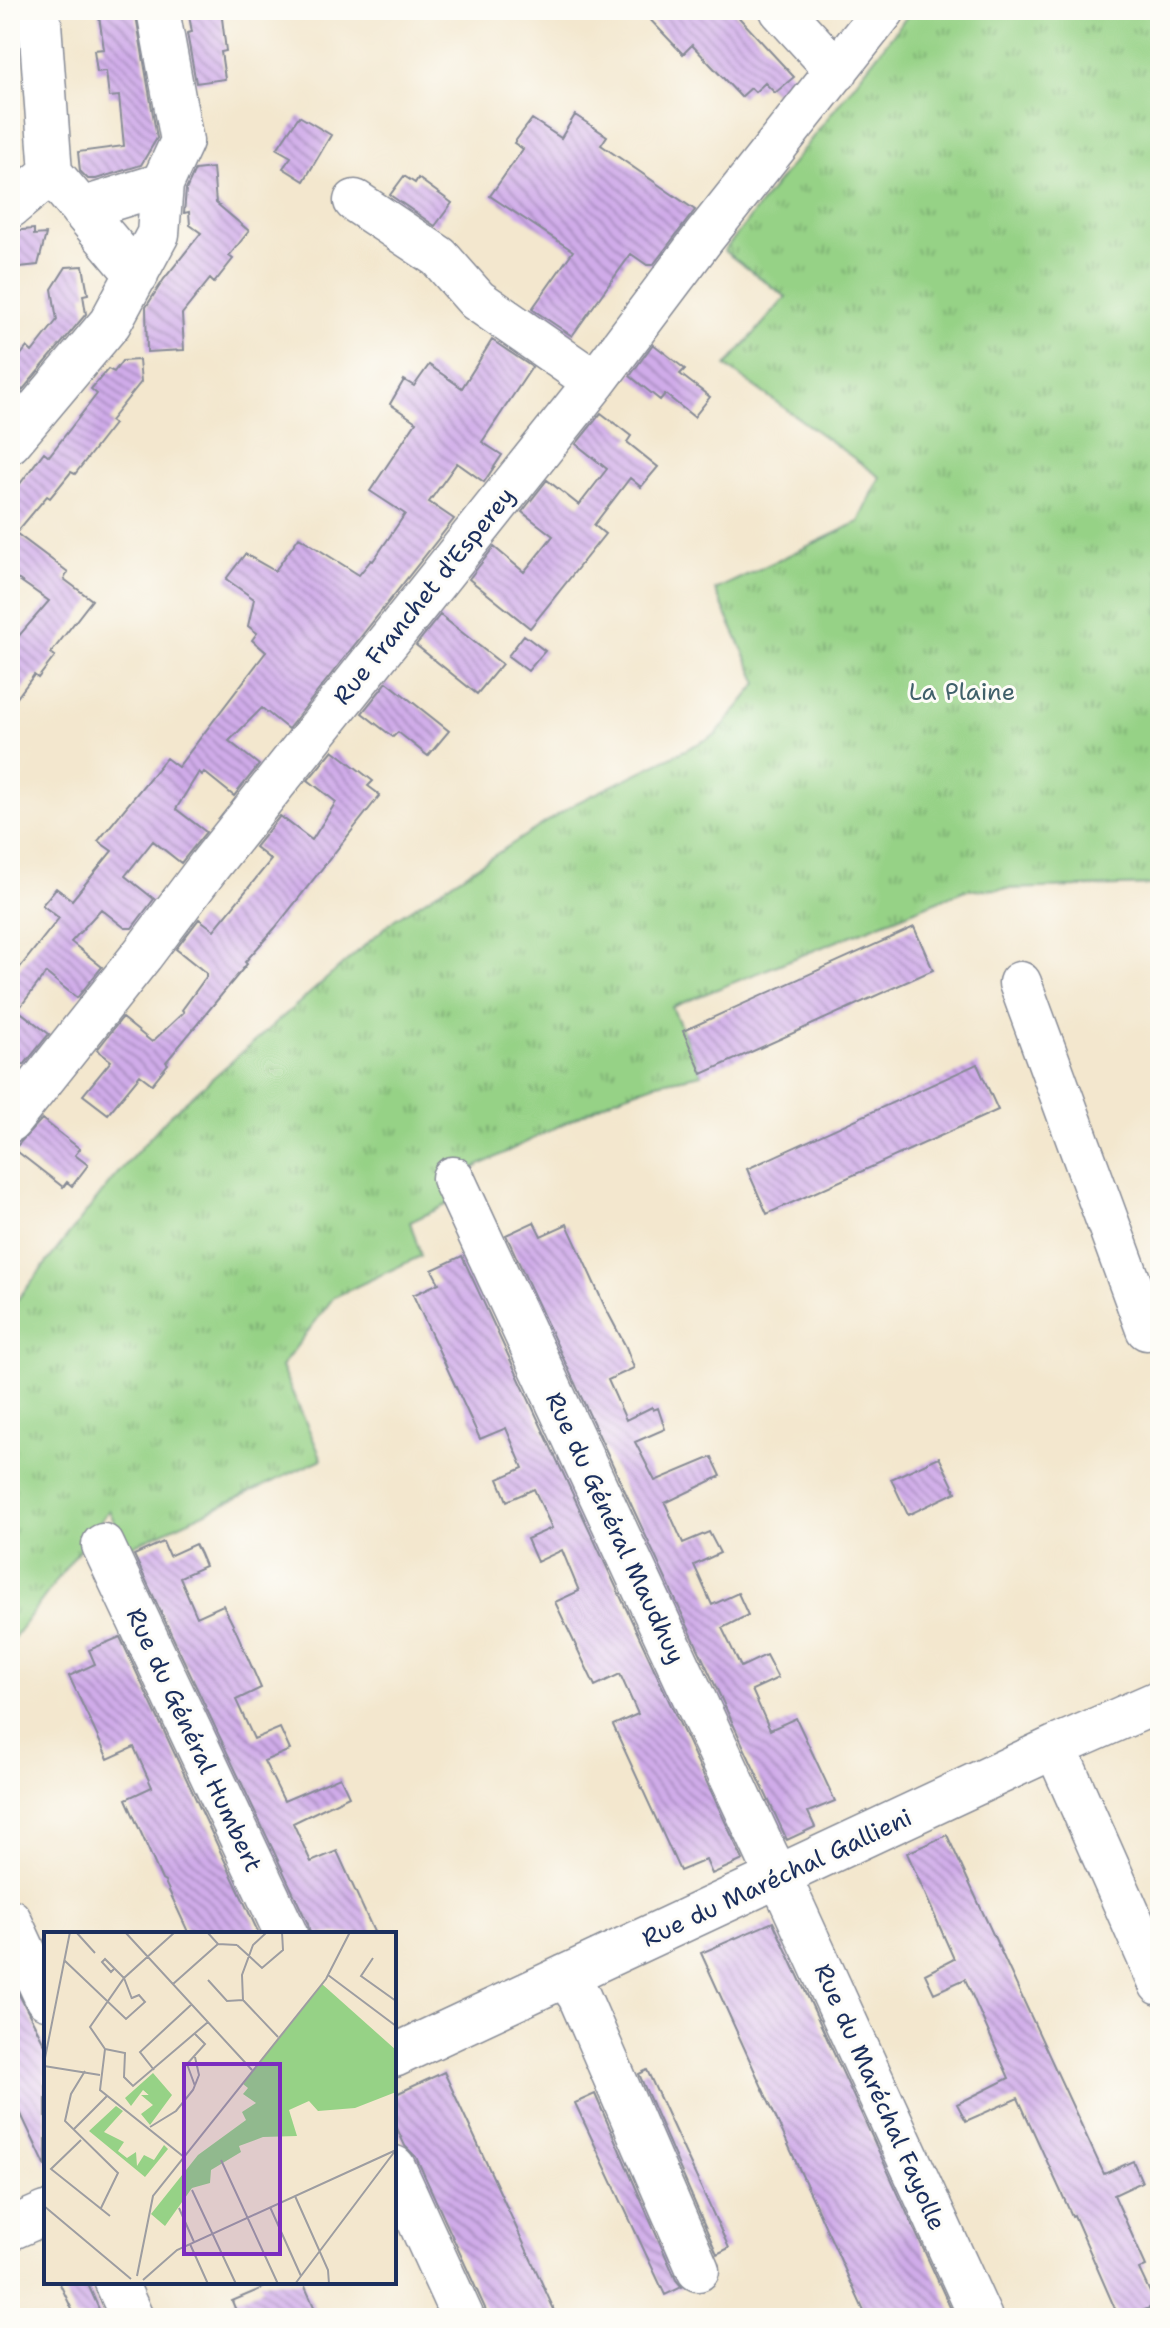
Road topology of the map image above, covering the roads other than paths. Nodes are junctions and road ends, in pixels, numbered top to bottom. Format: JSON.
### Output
{"nodes":[{"id":1,"x":39,"y":10,"type":"edge"},
{"id":2,"x":158,"y":10,"type":"edge"},
{"id":3,"x":781,"y":10,"type":"edge"},
{"id":4,"x":884,"y":10,"type":"edge"},
{"id":5,"x":837,"y":71,"type":"junction"},
{"id":6,"x":51,"y":173,"type":"junction"},
{"id":7,"x":162,"y":184,"type":"junction"},
{"id":8,"x":355,"y":201,"type":"dead end"},
{"id":9,"x":10,"y":207,"type":"edge"},
{"id":10,"x":81,"y":209,"type":"junction"},
{"id":11,"x":137,"y":275,"type":"junction"},
{"id":12,"x":595,"y":382,"type":"junction"},
{"id":13,"x":10,"y":442,"type":"edge"},
{"id":14,"x":1020,"y":983,"type":"dead end"},
{"id":15,"x":10,"y":1121,"type":"edge"},
{"id":16,"x":453,"y":1178,"type":"dead end"},
{"id":17,"x":1156,"y":1338,"type":"edge"},
{"id":18,"x":103,"y":1545,"type":"dead end"},
{"id":19,"x":1160,"y":1701,"type":"edge"},
{"id":20,"x":1055,"y":1747,"type":"junction"},
{"id":21,"x":779,"y":1877,"type":"junction"},
{"id":22,"x":10,"y":1920,"type":"edge"},
{"id":23,"x":285,"y":1932,"type":"edge"},
{"id":24,"x":565,"y":1976,"type":"junction"},
{"id":25,"x":1160,"y":1984,"type":"edge"},
{"id":26,"x":44,"y":1994,"type":"edge"},
{"id":27,"x":396,"y":2055,"type":"edge"},
{"id":28,"x":396,"y":2171,"type":"edge"},
{"id":29,"x":44,"y":2214,"type":"edge"},
{"id":30,"x":10,"y":2229,"type":"edge"},
{"id":31,"x":698,"y":2270,"type":"dead end"},
{"id":32,"x":117,"y":2284,"type":"edge"},
{"id":33,"x":132,"y":2318,"type":"edge"},
{"id":34,"x":463,"y":2318,"type":"edge"},
{"id":35,"x":981,"y":2318,"type":"edge"}],
"edges":[{"from":1,"to":6,"type":"street"},
{"from":2,"to":7,"type":"street"},
{"from":3,"to":5,"type":"street"},
{"from":4,"to":5,"type":"street","name":"Rue Franchet d'Esperey"},
{"from":5,"to":12,"type":"street","name":"Rue Franchet d'Esperey"},
{"from":6,"to":9,"type":"street"},
{"from":6,"to":10,"type":"street"},
{"from":7,"to":10,"type":"street"},
{"from":7,"to":11,"type":"street"},
{"from":8,"to":12,"type":"street"},
{"from":10,"to":11,"type":"street"},
{"from":11,"to":13,"type":"street"},
{"from":12,"to":15,"type":"street","name":"Rue Franchet d'Esperey"},
{"from":14,"to":17,"type":"street"},
{"from":16,"to":21,"type":"street","name":"Rue du Général Maudhuy"},
{"from":18,"to":23,"type":"street","name":"Rue du Général Humbert"},
{"from":19,"to":20,"type":"street","name":"Rue du Maréchal Gallieni"},
{"from":20,"to":21,"type":"street","name":"Rue du Maréchal Gallieni"},
{"from":20,"to":25,"type":"street"},
{"from":21,"to":24,"type":"street","name":"Rue du Maréchal Gallieni"},
{"from":21,"to":35,"type":"street","name":"Rue du Maréchal Fayolle"},
{"from":22,"to":26,"type":"street"},
{"from":24,"to":27,"type":"street","name":"Rue du Maréchal Gallieni"},
{"from":24,"to":31,"type":"street"},
{"from":28,"to":34,"type":"street"},
{"from":29,"to":30,"type":"street"},
{"from":32,"to":33,"type":"street"}]}
